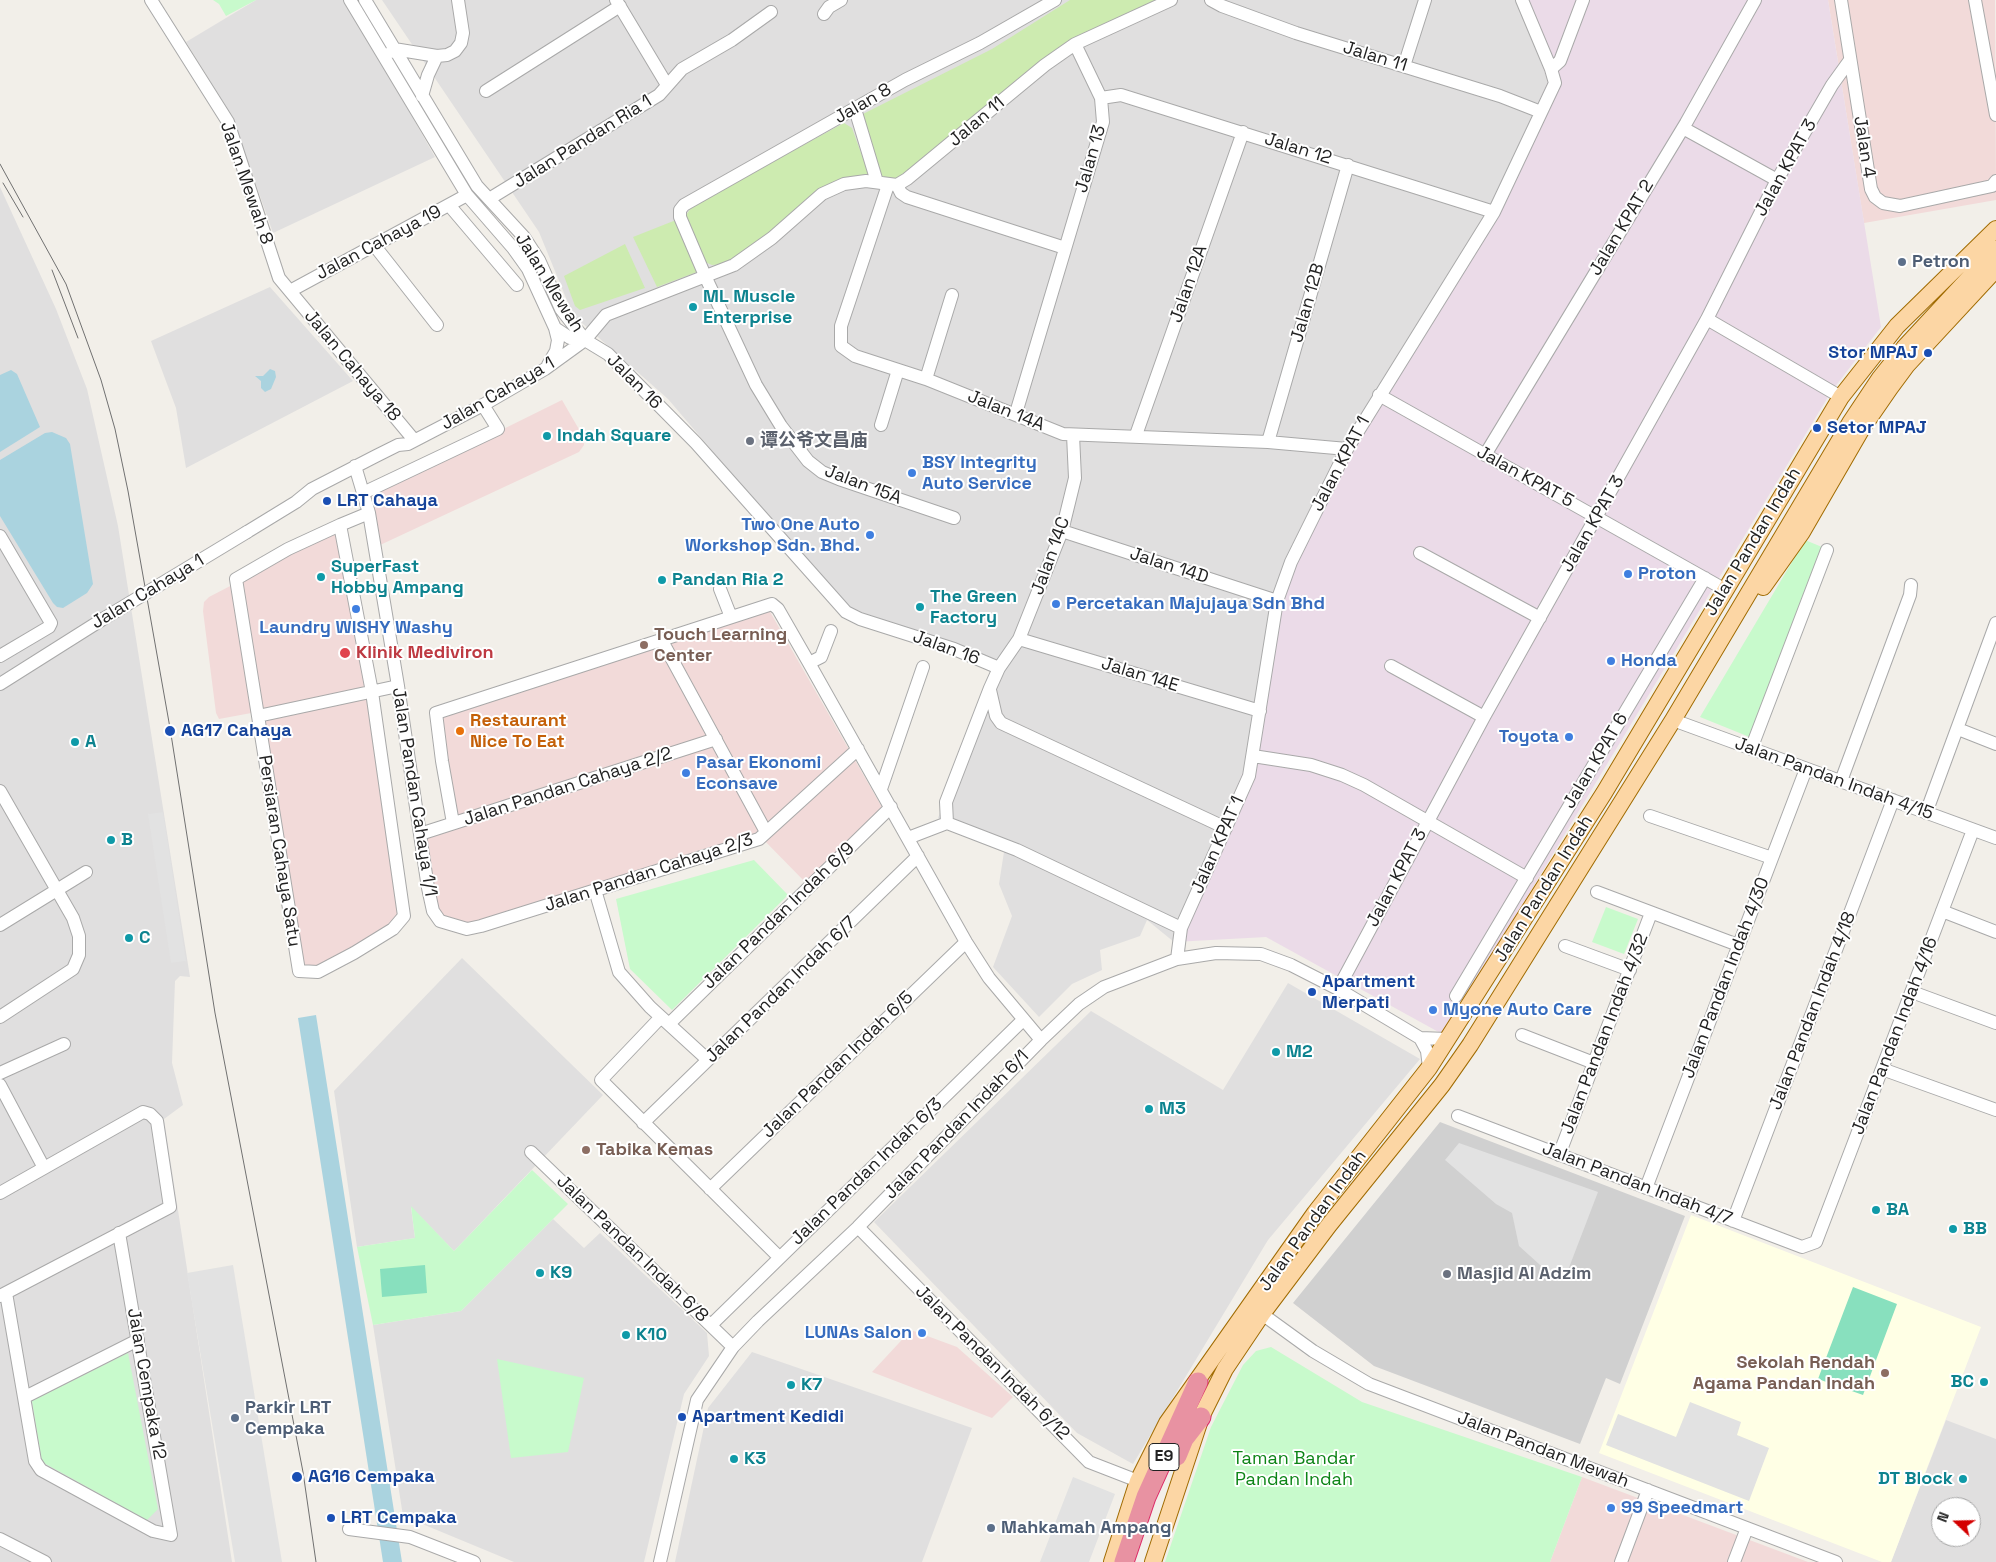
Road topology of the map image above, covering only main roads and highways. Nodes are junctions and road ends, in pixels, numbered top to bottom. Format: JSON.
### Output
{"nodes":[{"id":1,"x":1996,"y":229,"type":"edge"},
{"id":2,"x":1996,"y":249,"type":"edge"},
{"id":3,"x":1996,"y":269,"type":"edge"},
{"id":4,"x":1742,"y":603,"type":"junction"},
{"id":5,"x":1198,"y":1382,"type":"junction"},
{"id":6,"x":1201,"y":1417,"type":"junction"},
{"id":7,"x":1140,"y":1532,"type":"junction"},
{"id":8,"x":1112,"y":1562,"type":"edge"},
{"id":9,"x":1124,"y":1562,"type":"edge"},
{"id":10,"x":1138,"y":1562,"type":"edge"},
{"id":11,"x":1153,"y":1562,"type":"edge"}],
"edges":[{"from":1,"to":5,"type":"main road","name":"Jalan Pandan Indah"},
{"from":2,"to":4,"type":"main road"},
{"from":3,"to":4,"type":"main road","name":"Jalan Pandan Indah"},
{"from":4,"to":6,"type":"main road","name":"Jalan Pandan Indah"},
{"from":5,"to":7,"type":"highway","number":"E9"},
{"from":5,"to":8,"type":"main road","name":"Jalan Pandan Indah"},
{"from":6,"to":7,"type":"highway","number":"E9"},
{"from":6,"to":11,"type":"main road","name":"Jalan Pandan Indah"},
{"from":7,"to":9,"type":"highway","number":"E9"},
{"from":7,"to":10,"type":"highway","number":"E9"}]}
